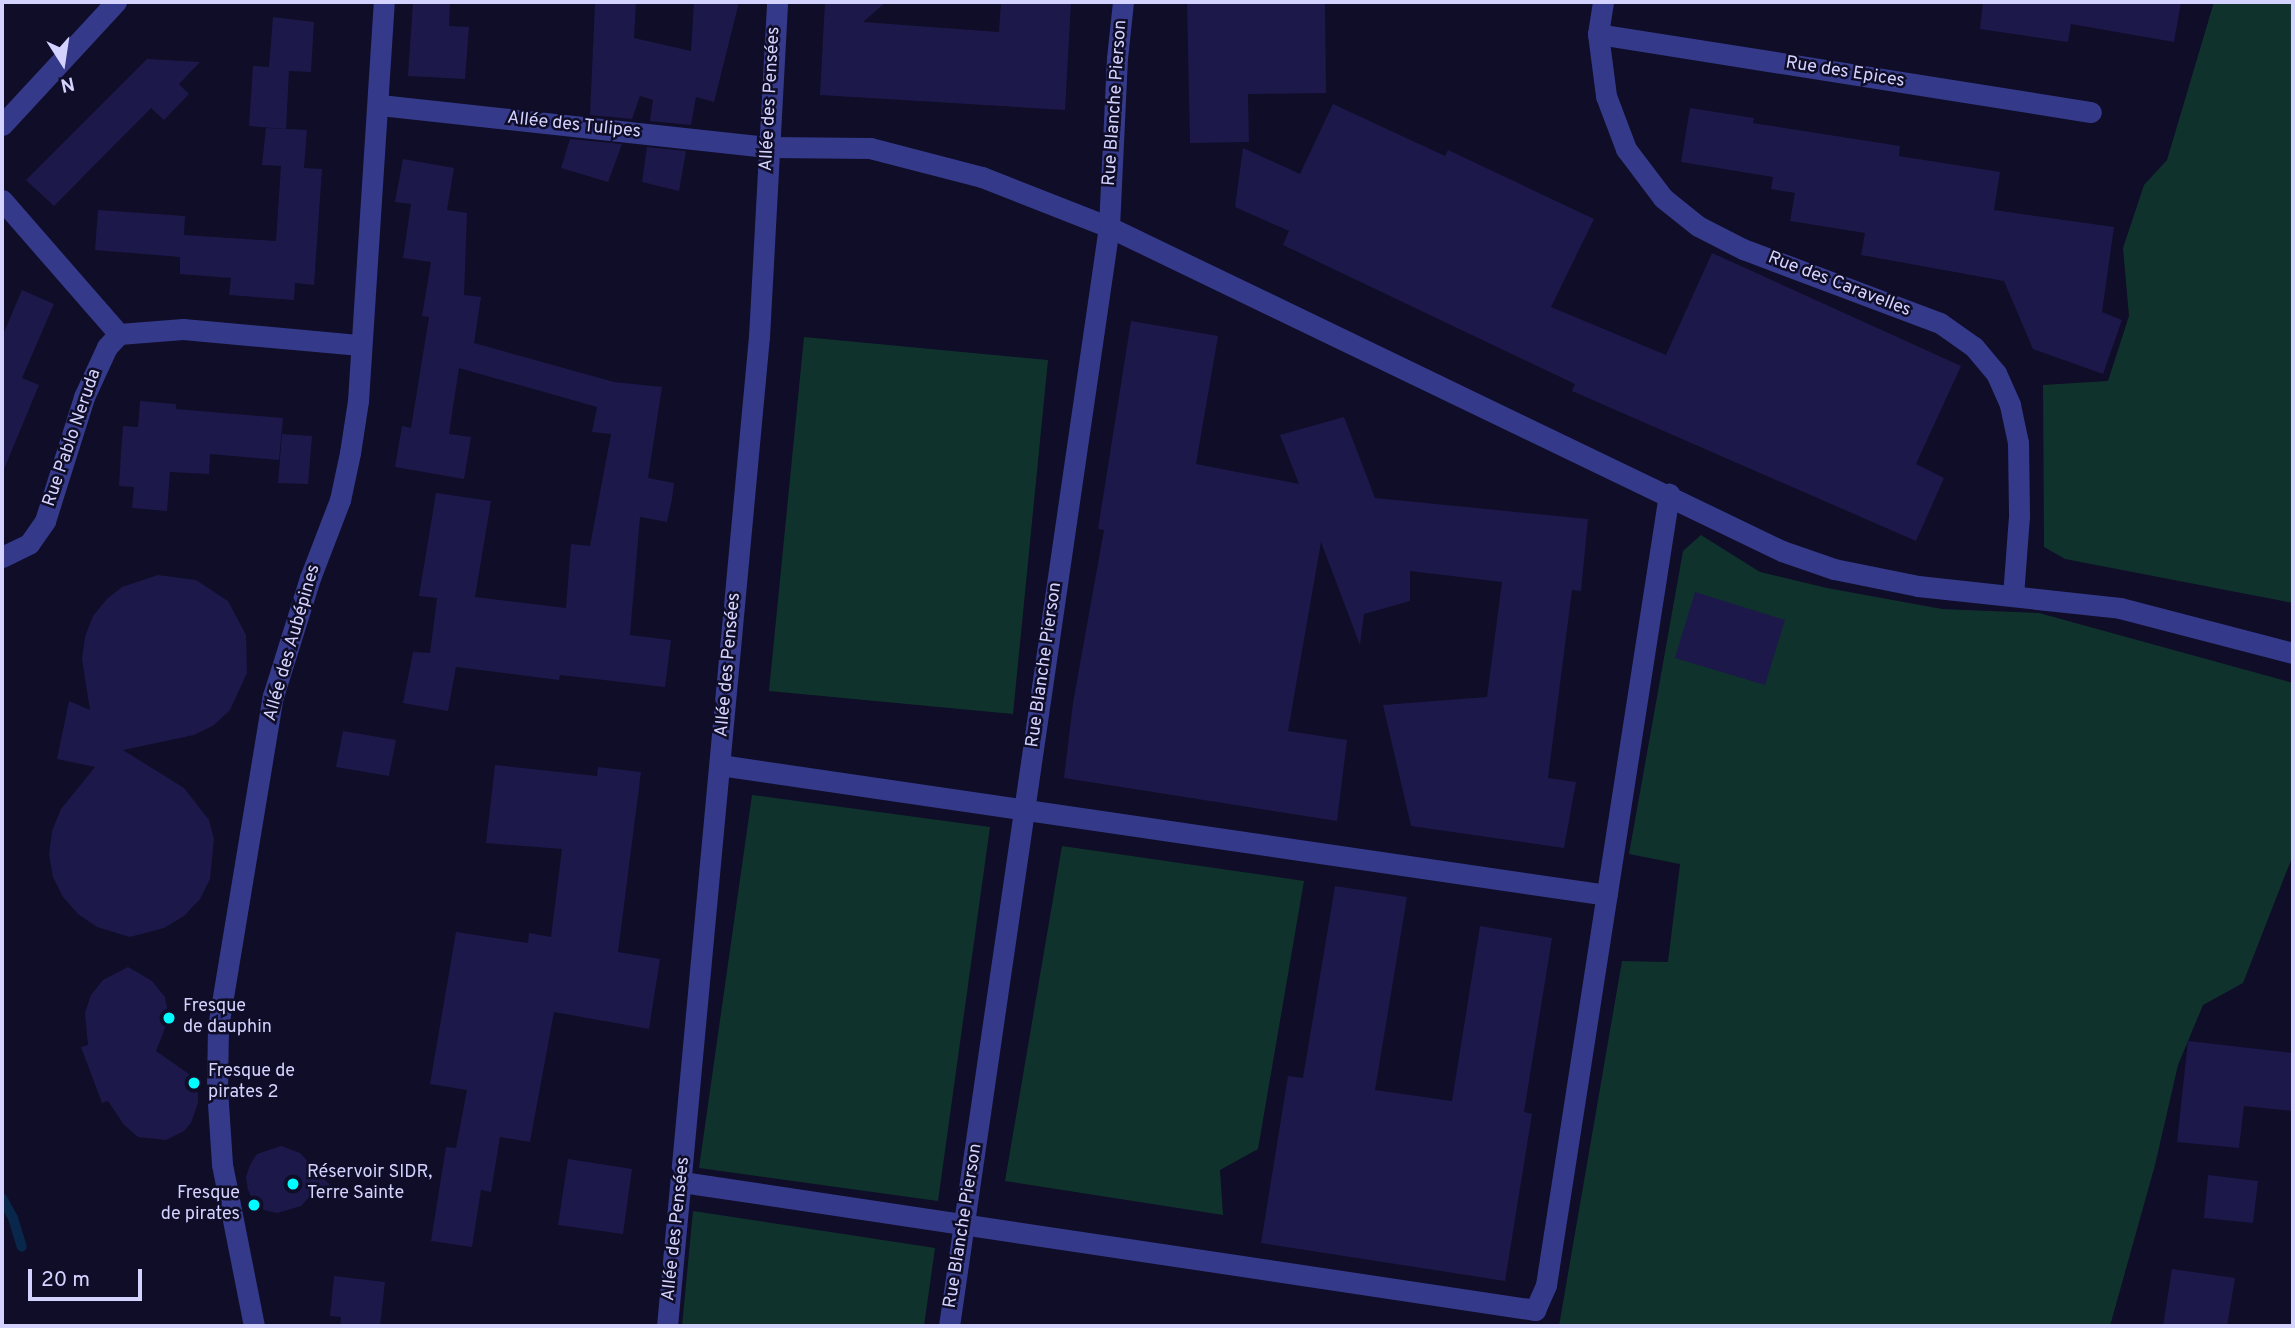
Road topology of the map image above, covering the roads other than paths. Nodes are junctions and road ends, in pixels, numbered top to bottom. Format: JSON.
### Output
{"nodes":[{"id":1,"x":116,"y":2,"type":"edge"},
{"id":2,"x":384,"y":2,"type":"edge"},
{"id":3,"x":777,"y":2,"type":"edge"},
{"id":4,"x":1123,"y":2,"type":"edge"},
{"id":5,"x":1603,"y":2,"type":"edge"},
{"id":6,"x":1598,"y":34,"type":"junction"},
{"id":7,"x":380,"y":104,"type":"junction"},
{"id":8,"x":2091,"y":112,"type":"dead end"},
{"id":9,"x":2,"y":125,"type":"edge"},
{"id":10,"x":769,"y":147,"type":"junction"},
{"id":11,"x":2,"y":200,"type":"edge"},
{"id":12,"x":1109,"y":227,"type":"junction"},
{"id":13,"x":118,"y":334,"type":"junction"},
{"id":14,"x":360,"y":345,"type":"junction"},
{"id":15,"x":1669,"y":494,"type":"junction"},
{"id":16,"x":2,"y":557,"type":"edge"},
{"id":17,"x":2013,"y":596,"type":"junction"},
{"id":18,"x":2293,"y":653,"type":"edge"},
{"id":19,"x":720,"y":765,"type":"junction"},
{"id":20,"x":1024,"y":808,"type":"junction"},
{"id":21,"x":1608,"y":895,"type":"junction"},
{"id":22,"x":682,"y":1182,"type":"junction"},
{"id":23,"x":964,"y":1225,"type":"junction"},
{"id":24,"x":254,"y":1326,"type":"edge"},
{"id":25,"x":667,"y":1326,"type":"edge"},
{"id":26,"x":948,"y":1326,"type":"edge"}],
"edges":[{"from":1,"to":9,"type":"street"},
{"from":2,"to":7,"type":"street","name":"Allée des Aubépines"},
{"from":3,"to":10,"type":"street","name":"Allée des Pensées"},
{"from":4,"to":12,"type":"street","name":"Rue Blanche Pierson"},
{"from":5,"to":6,"type":"street","name":"Rue des Caravelles"},
{"from":6,"to":8,"type":"street","name":"Rue des Epices"},
{"from":6,"to":17,"type":"street","name":"Rue des Caravelles"},
{"from":7,"to":10,"type":"street","name":"Allée des Tulipes"},
{"from":7,"to":14,"type":"street","name":"Allée des Aubépines"},
{"from":10,"to":12,"type":"street","name":"Allée des Tulipes"},
{"from":10,"to":19,"type":"street","name":"Allée des Pensées"},
{"from":11,"to":13,"type":"street"},
{"from":12,"to":15,"type":"street","name":"Allée des Tulipes"},
{"from":12,"to":20,"type":"street","name":"Rue Blanche Pierson"},
{"from":13,"to":14,"type":"street"},
{"from":13,"to":16,"type":"street","name":"Rue Pablo Neruda"},
{"from":14,"to":24,"type":"street","name":"Allée des Aubépines"},
{"from":15,"to":17,"type":"street","name":"Allée des Tulipes"},
{"from":15,"to":21,"type":"street"},
{"from":17,"to":18,"type":"street","name":"Allée des Tulipes"},
{"from":19,"to":20,"type":"street"},
{"from":19,"to":22,"type":"street","name":"Allée des Pensées"},
{"from":20,"to":21,"type":"street"},
{"from":20,"to":23,"type":"street","name":"Rue Blanche Pierson"},
{"from":21,"to":23,"type":"street"},
{"from":22,"to":23,"type":"street"},
{"from":22,"to":25,"type":"street","name":"Allée des Pensées"},
{"from":23,"to":26,"type":"street","name":"Rue Blanche Pierson"}]}
